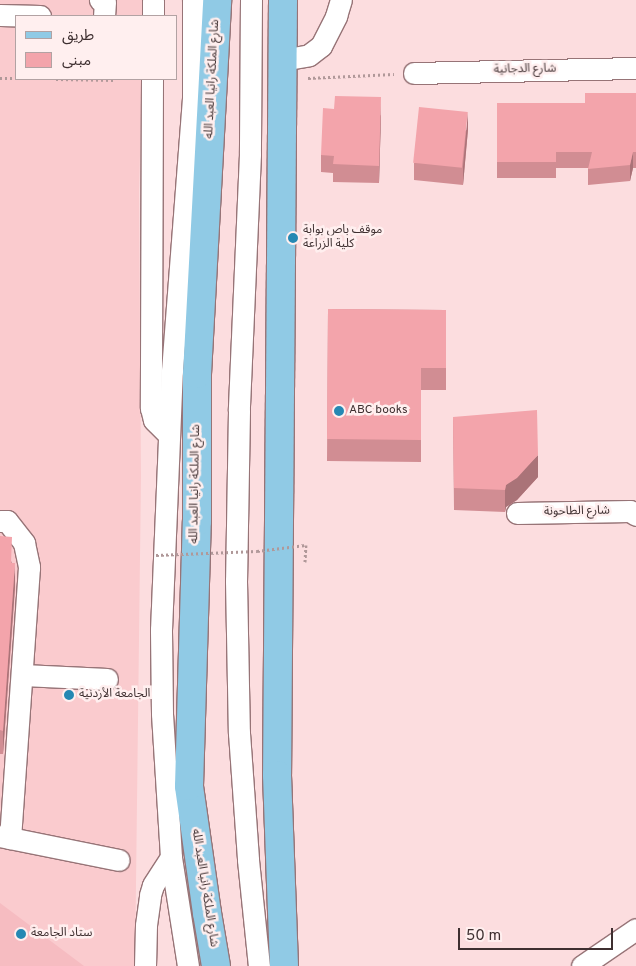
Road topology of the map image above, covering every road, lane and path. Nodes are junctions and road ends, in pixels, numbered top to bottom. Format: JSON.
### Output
{"nodes":[{"id":1,"x":99,"y":0,"type":"edge"},
{"id":2,"x":153,"y":0,"type":"edge"},
{"id":3,"x":193,"y":0,"type":"edge"},
{"id":4,"x":217,"y":0,"type":"edge"},
{"id":5,"x":251,"y":0,"type":"edge"},
{"id":6,"x":283,"y":0,"type":"edge"},
{"id":7,"x":340,"y":0,"type":"edge"},
{"id":8,"x":0,"y":15,"type":"edge"},
{"id":9,"x":15,"y":15,"type":"edge"},
{"id":10,"x":97,"y":15,"type":"edge"},
{"id":11,"x":104,"y":15,"type":"edge"},
{"id":12,"x":153,"y":15,"type":"edge"},
{"id":13,"x":0,"y":19,"type":"edge"},
{"id":14,"x":15,"y":20,"type":"edge"},
{"id":15,"x":636,"y":68,"type":"edge"},
{"id":16,"x":282,"y":70,"type":"junction"},
{"id":17,"x":414,"y":73,"type":"joint"},
{"id":18,"x":0,"y":78,"type":"edge"},
{"id":19,"x":15,"y":78,"type":"edge"},
{"id":20,"x":152,"y":80,"type":"edge"},
{"id":21,"x":169,"y":435,"type":"junction"},
{"id":22,"x":517,"y":513,"type":"dead end"},
{"id":23,"x":636,"y":515,"type":"edge"},
{"id":24,"x":0,"y":521,"type":"edge"},
{"id":25,"x":306,"y":545,"type":"dead end"},
{"id":26,"x":156,"y":555,"type":"dead end"},
{"id":27,"x":23,"y":675,"type":"junction"},
{"id":28,"x":107,"y":679,"type":"dead end"},
{"id":29,"x":5,"y":837,"type":"edge"},
{"id":30,"x":171,"y":858,"type":"junction"},
{"id":31,"x":119,"y":860,"type":"dead end"},
{"id":32,"x":636,"y":929,"type":"edge"},
{"id":33,"x":593,"y":962,"type":"edge"},
{"id":34,"x":145,"y":966,"type":"edge"},
{"id":35,"x":188,"y":966,"type":"edge"},
{"id":36,"x":216,"y":966,"type":"edge"},
{"id":37,"x":259,"y":966,"type":"edge"},
{"id":38,"x":284,"y":966,"type":"edge"}],
"edges":[{"from":1,"to":10,"type":"street"},
{"from":1,"to":11,"type":"street"},
{"from":2,"to":12,"type":"street"},
{"from":3,"to":21,"type":"street"},
{"from":4,"to":36,"type":"main road","name":"شارع الملكة رانيا العبد الله"},
{"from":5,"to":37,"type":"street"},
{"from":6,"to":16,"type":"main road"},
{"from":7,"to":16,"type":"street"},
{"from":8,"to":9,"type":"street"},
{"from":13,"to":14,"type":"street"},
{"from":15,"to":17,"type":"street","name":"شارع الدجانية"},
{"from":16,"to":17,"type":"path"},
{"from":16,"to":38,"type":"main road"},
{"from":18,"to":19,"type":"path"},
{"from":20,"to":21,"type":"street"},
{"from":21,"to":30,"type":"street"},
{"from":22,"to":23,"type":"street","name":"شارع الطاحونة"},
{"from":24,"to":27,"type":"street"},
{"from":25,"to":26,"type":"path","bridge":true},
{"from":27,"to":28,"type":"street"},
{"from":27,"to":29,"type":"street"},
{"from":29,"to":31,"type":"street"},
{"from":30,"to":34,"type":"street"},
{"from":30,"to":35,"type":"street"},
{"from":32,"to":33,"type":"street"}]}
